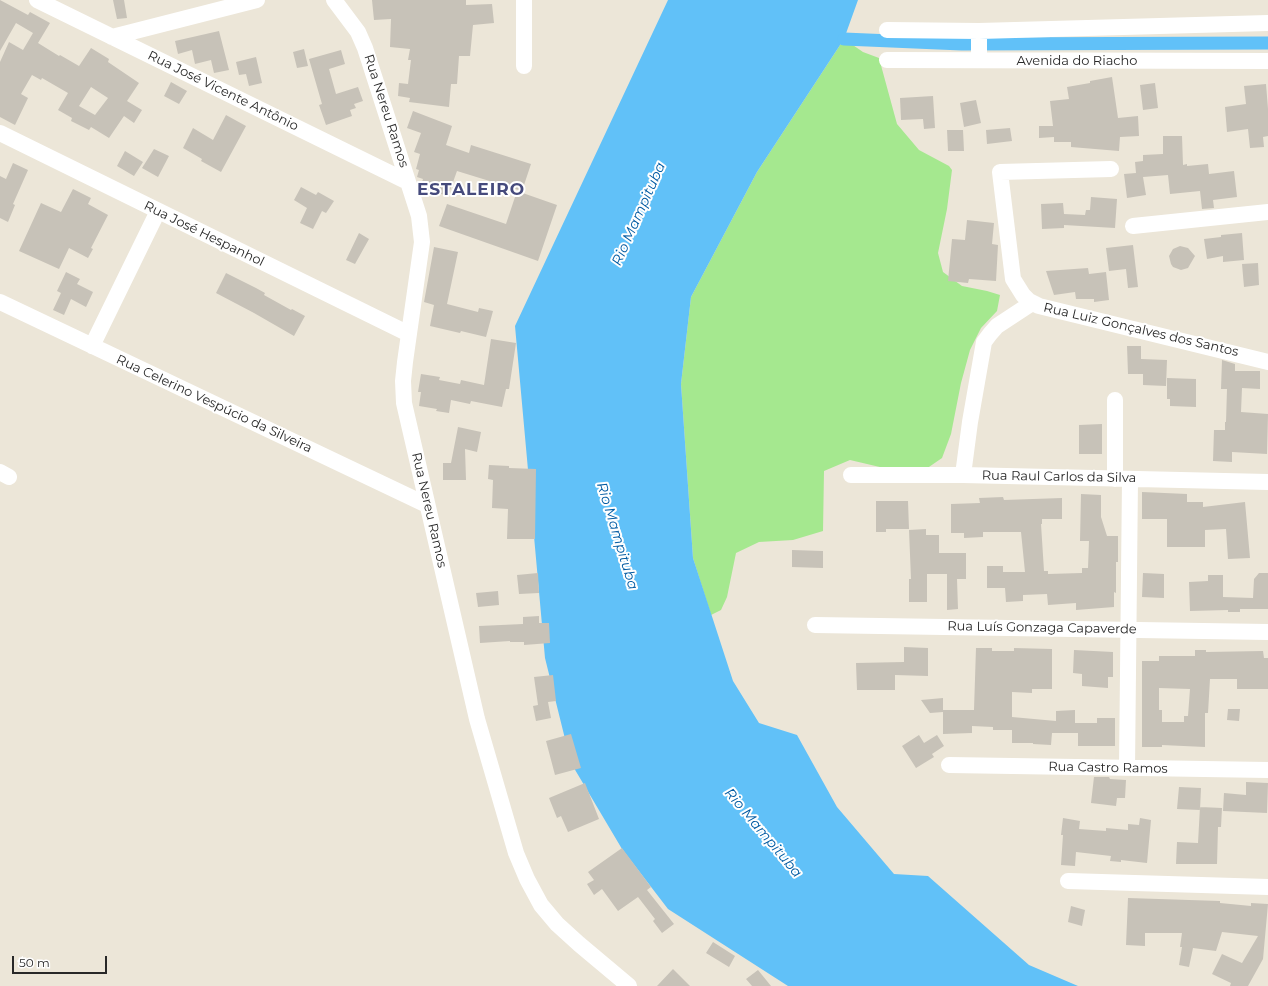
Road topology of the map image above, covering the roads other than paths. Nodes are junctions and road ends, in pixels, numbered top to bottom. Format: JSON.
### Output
{"nodes":[{"id":1,"x":38,"y":0,"type":"edge"},
{"id":2,"x":258,"y":0,"type":"edge"},
{"id":3,"x":334,"y":0,"type":"edge"},
{"id":4,"x":524,"y":0,"type":"edge"},
{"id":5,"x":1268,"y":23,"type":"edge"},
{"id":6,"x":887,"y":30,"type":"dead end"},
{"id":7,"x":979,"y":31,"type":"junction"},
{"id":8,"x":112,"y":37,"type":"junction"},
{"id":9,"x":887,"y":60,"type":"dead end"},
{"id":10,"x":979,"y":60,"type":"junction"},
{"id":11,"x":1268,"y":61,"type":"edge"},
{"id":12,"x":524,"y":66,"type":"dead end"},
{"id":13,"x":0,"y":133,"type":"edge"},
{"id":14,"x":1112,"y":169,"type":"dead end"},
{"id":15,"x":408,"y":182,"type":"junction"},
{"id":16,"x":158,"y":211,"type":"junction"},
{"id":17,"x":1268,"y":212,"type":"edge"},
{"id":18,"x":1133,"y":226,"type":"dead end"},
{"id":19,"x":0,"y":302,"type":"edge"},
{"id":20,"x":1032,"y":303,"type":"junction"},
{"id":21,"x":409,"y":334,"type":"junction"},
{"id":22,"x":92,"y":346,"type":"junction"},
{"id":23,"x":1268,"y":362,"type":"edge"},
{"id":24,"x":1115,"y":400,"type":"dead end"},
{"id":25,"x":851,"y":475,"type":"dead end"},
{"id":26,"x":963,"y":475,"type":"junction"},
{"id":27,"x":1123,"y":479,"type":"junction"},
{"id":28,"x":1268,"y":482,"type":"edge"},
{"id":29,"x":427,"y":505,"type":"junction"},
{"id":30,"x":815,"y":625,"type":"dead end"},
{"id":31,"x":1128,"y":630,"type":"junction"},
{"id":32,"x":1268,"y":632,"type":"edge"},
{"id":33,"x":949,"y":765,"type":"dead end"},
{"id":34,"x":1127,"y":768,"type":"junction"},
{"id":35,"x":1268,"y":770,"type":"edge"},
{"id":36,"x":1068,"y":881,"type":"dead end"},
{"id":37,"x":1268,"y":887,"type":"edge"},
{"id":38,"x":629,"y":986,"type":"edge"}],
"edges":[{"from":1,"to":8,"type":"street","name":"Rua José Vicente Antônio"},
{"from":2,"to":8,"type":"street"},
{"from":3,"to":15,"type":"street","name":"Rua Nereu Ramos"},
{"from":4,"to":12,"type":"street"},
{"from":5,"to":7,"type":"street"},
{"from":6,"to":7,"type":"street"},
{"from":7,"to":10,"type":"street"},
{"from":8,"to":15,"type":"street","name":"Rua José Vicente Antônio"},
{"from":9,"to":10,"type":"street","name":"Avenida do Riacho"},
{"from":10,"to":11,"type":"street","name":"Avenida do Riacho"},
{"from":13,"to":16,"type":"street","name":"Rua José Hespanhol"},
{"from":14,"to":20,"type":"street","name":"Rua Luiz Gonçalves dos Santos"},
{"from":15,"to":21,"type":"street","name":"Rua Nereu Ramos"},
{"from":16,"to":21,"type":"street","name":"Rua José Hespanhol"},
{"from":16,"to":22,"type":"street"},
{"from":17,"to":18,"type":"street"},
{"from":19,"to":22,"type":"street","name":"Rua Celerino Vespúcio da Silveira"},
{"from":20,"to":23,"type":"street","name":"Rua Luiz Gonçalves dos Santos"},
{"from":20,"to":26,"type":"street"},
{"from":21,"to":29,"type":"street","name":"Rua Nereu Ramos"},
{"from":22,"to":29,"type":"street","name":"Rua Celerino Vespúcio da Silveira"},
{"from":24,"to":27,"type":"street"},
{"from":25,"to":26,"type":"street","name":"Rua Raul Carlos da Silva"},
{"from":26,"to":27,"type":"street","name":"Rua Raul Carlos da Silva"},
{"from":27,"to":28,"type":"street","name":"Rua Raul Carlos da Silva"},
{"from":27,"to":31,"type":"street"},
{"from":29,"to":38,"type":"street","name":"Rua Nereu Ramos"},
{"from":30,"to":31,"type":"street","name":"Rua Luís Gonzaga Capaverde"},
{"from":31,"to":32,"type":"street","name":"Rua Luís Gonzaga Capaverde"},
{"from":31,"to":34,"type":"street"},
{"from":33,"to":34,"type":"street","name":"Rua Castro Ramos"},
{"from":34,"to":35,"type":"street","name":"Rua Castro Ramos"},
{"from":36,"to":37,"type":"street"}]}
